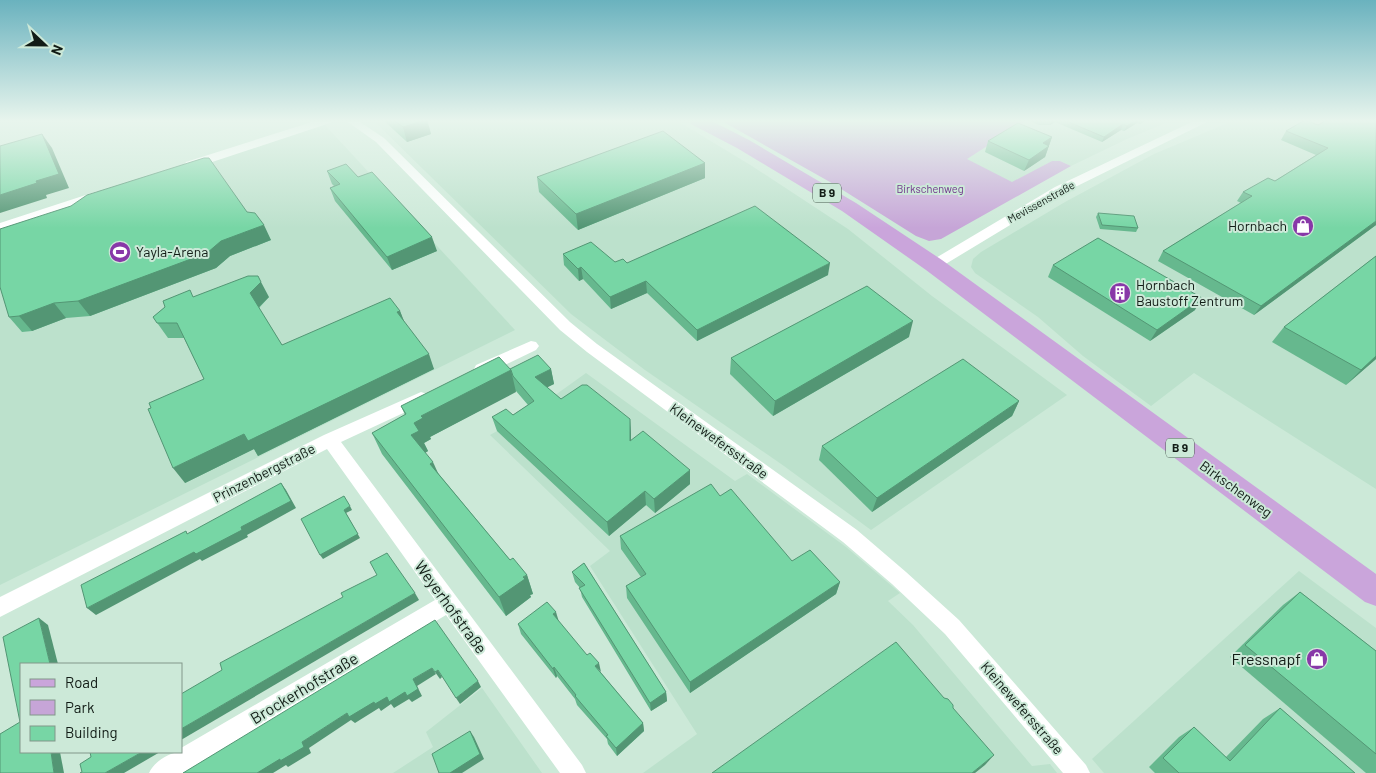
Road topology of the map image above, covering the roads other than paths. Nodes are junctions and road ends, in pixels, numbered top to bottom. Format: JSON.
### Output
{"nodes":[{"id":1,"x":217,"y":156,"type":"edge"},
{"id":2,"x":396,"y":156,"type":"edge"},
{"id":3,"x":763,"y":156,"type":"edge"},
{"id":4,"x":1130,"y":156,"type":"edge"},
{"id":5,"x":180,"y":168,"type":"edge"},
{"id":6,"x":114,"y":190,"type":"edge"},
{"id":7,"x":0,"y":227,"type":"edge"},
{"id":8,"x":934,"y":265,"type":"junction"},
{"id":9,"x":531,"y":346,"type":"dead end"},
{"id":10,"x":470,"y":375,"type":"edge"},
{"id":11,"x":435,"y":391,"type":"edge"},
{"id":12,"x":330,"y":440,"type":"junction"},
{"id":13,"x":1376,"y":592,"type":"edge"},
{"id":14,"x":448,"y":603,"type":"junction"},
{"id":15,"x":0,"y":607,"type":"edge"},
{"id":16,"x":161,"y":773,"type":"edge"},
{"id":17,"x":574,"y":773,"type":"edge"},
{"id":18,"x":1078,"y":773,"type":"edge"}],
"edges":[{"from":1,"to":5,"type":"street"},
{"from":2,"to":18,"type":"street","name":"Kleinewefersstraße"},
{"from":3,"to":8,"type":"main road","name":"Birkschenweg","number":"B 9"},
{"from":4,"to":8,"type":"street","name":"Mevissenstraße"},
{"from":6,"to":7,"type":"street"},
{"from":8,"to":13,"type":"main road","name":"Birkschenweg","number":"B 9"},
{"from":9,"to":10,"type":"street"},
{"from":11,"to":12,"type":"street","name":"Prinzenbergstraße"},
{"from":12,"to":14,"type":"street","name":"Weyerhofstraße"},
{"from":12,"to":15,"type":"street","name":"Prinzenbergstraße"},
{"from":14,"to":16,"type":"street","name":"Brockerhofstraße"},
{"from":14,"to":17,"type":"street","name":"Weyerhofstraße"}]}
